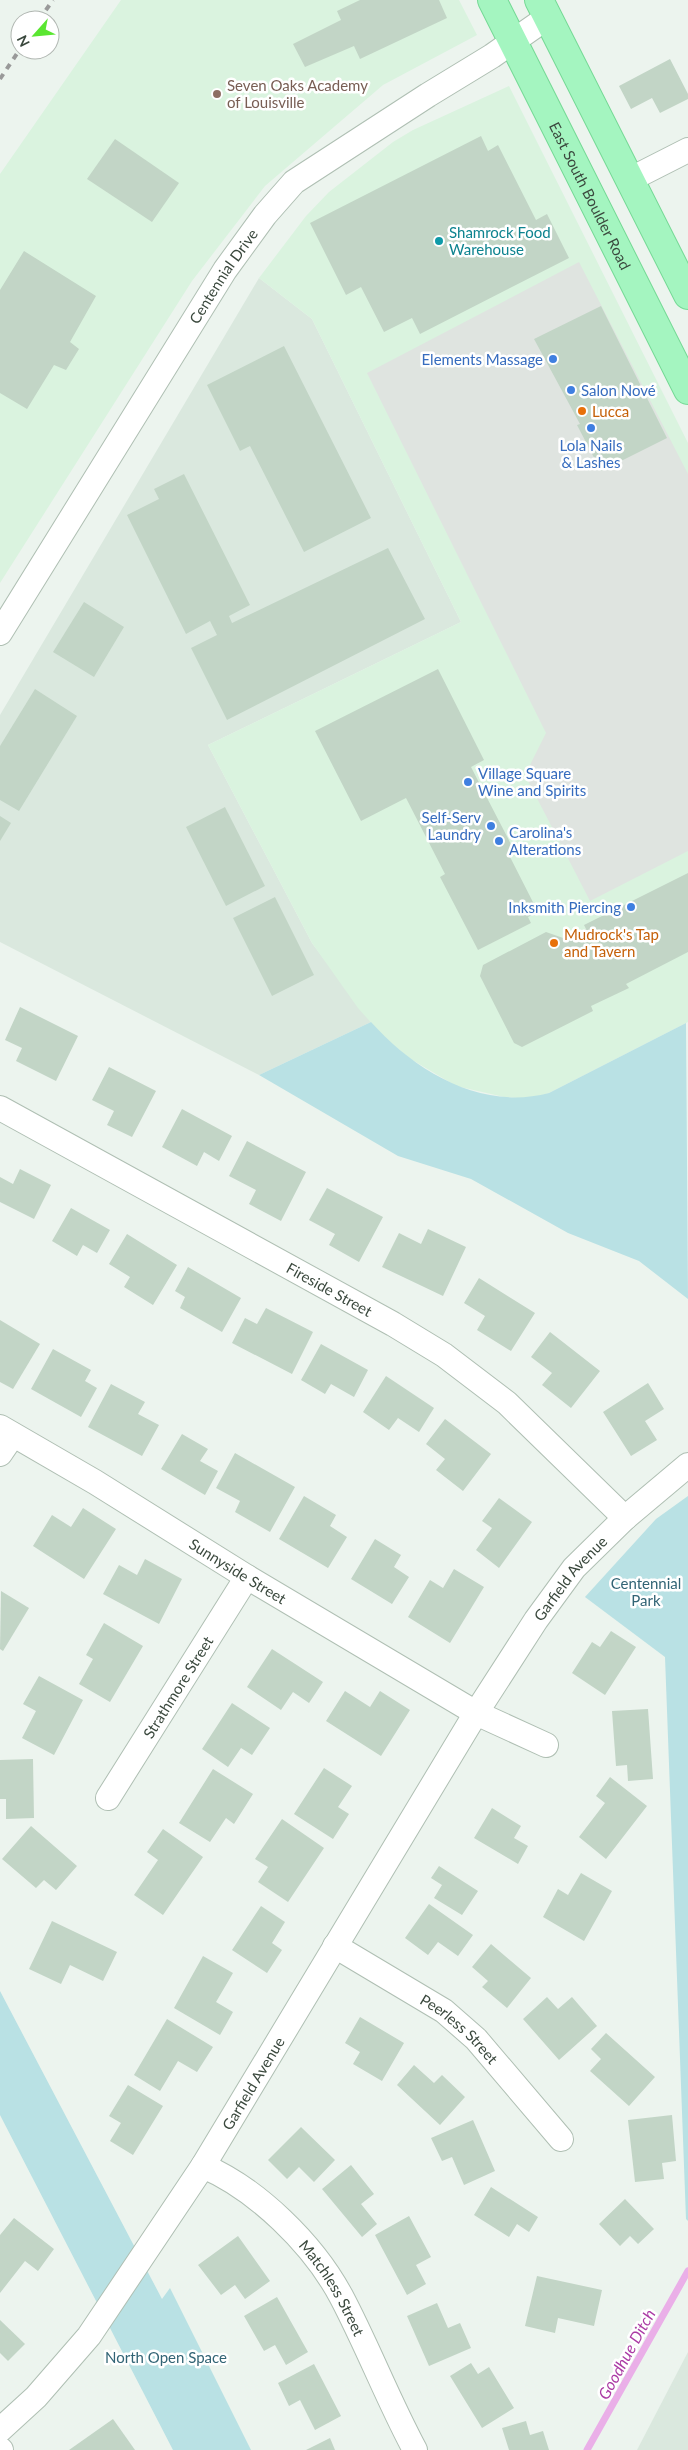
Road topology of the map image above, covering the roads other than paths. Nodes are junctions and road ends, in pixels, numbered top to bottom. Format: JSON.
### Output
{"nodes":[{"id":1,"x":492,"y":0,"type":"edge"},
{"id":2,"x":544,"y":9,"type":"edge"},
{"id":3,"x":513,"y":42,"type":"junction"},
{"id":4,"x":688,"y":150,"type":"edge"},
{"id":5,"x":629,"y":180,"type":"junction"},
{"id":6,"x":688,"y":295,"type":"edge"},
{"id":7,"x":688,"y":390,"type":"edge"},
{"id":8,"x":0,"y":633,"type":"edge"},
{"id":9,"x":0,"y":1108,"type":"edge"},
{"id":10,"x":7,"y":1431,"type":"edge"},
{"id":11,"x":0,"y":1454,"type":"edge"},
{"id":12,"x":688,"y":1465,"type":"edge"},
{"id":13,"x":625,"y":1518,"type":"junction"},
{"id":14,"x":247,"y":1577,"type":"junction"},
{"id":15,"x":476,"y":1713,"type":"junction"},
{"id":16,"x":546,"y":1745,"type":"dead end"},
{"id":17,"x":108,"y":1798,"type":"dead end"},
{"id":18,"x":335,"y":1946,"type":"junction"},
{"id":19,"x":561,"y":2139,"type":"dead end"},
{"id":20,"x":203,"y":2166,"type":"junction"},
{"id":21,"x":0,"y":2430,"type":"edge"},
{"id":22,"x":415,"y":2450,"type":"edge"}],
"edges":[{"from":1,"to":3,"type":"main road","name":"East South Boulder Road"},
{"from":2,"to":3,"type":"street","name":"Centennial Drive"},
{"from":2,"to":5,"type":"main road"},
{"from":3,"to":7,"type":"main road","name":"East South Boulder Road"},
{"from":3,"to":8,"type":"street","name":"Centennial Drive"},
{"from":4,"to":5,"type":"street"},
{"from":5,"to":6,"type":"main road"},
{"from":9,"to":13,"type":"street","name":"Fireside Street"},
{"from":10,"to":11,"type":"street"},
{"from":10,"to":14,"type":"street","name":"Sunnyside Street"},
{"from":12,"to":13,"type":"street","name":"Garfield Avenue"},
{"from":13,"to":15,"type":"street","name":"Garfield Avenue"},
{"from":14,"to":15,"type":"street","name":"Sunnyside Street"},
{"from":14,"to":17,"type":"street","name":"Strathmore Street"},
{"from":15,"to":16,"type":"street"},
{"from":15,"to":18,"type":"street","name":"Garfield Avenue"},
{"from":18,"to":19,"type":"street","name":"Peerless Street"},
{"from":18,"to":20,"type":"street","name":"Garfield Avenue"},
{"from":20,"to":21,"type":"street","name":"Garfield Avenue"},
{"from":20,"to":22,"type":"street","name":"Matchless Street"}]}
